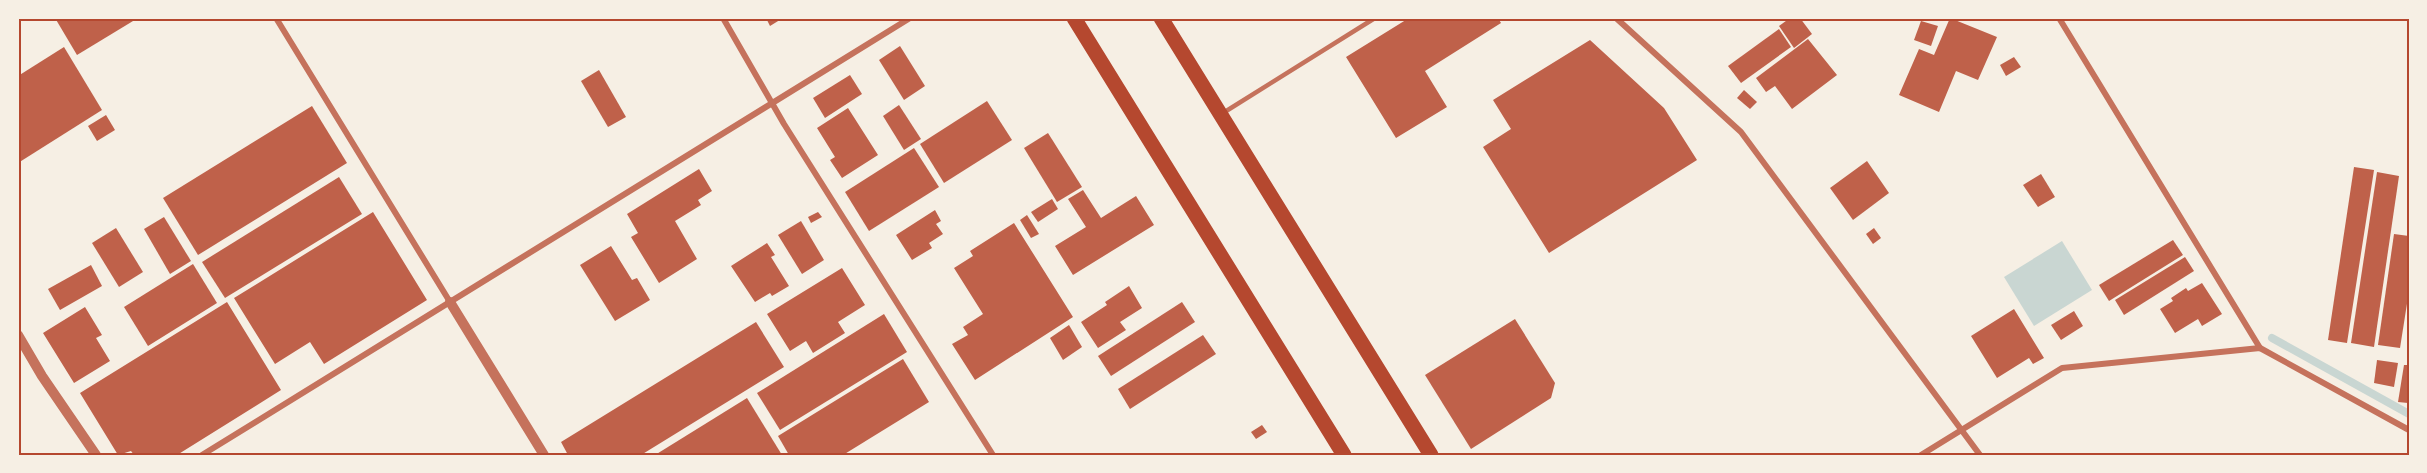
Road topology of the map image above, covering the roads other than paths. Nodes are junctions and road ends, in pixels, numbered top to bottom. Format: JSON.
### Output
{"nodes":[{"id":1,"x":276,"y":18,"type":"edge"},
{"id":2,"x":723,"y":18,"type":"edge"},
{"id":3,"x":910,"y":18,"type":"edge"},
{"id":4,"x":1074,"y":18,"type":"edge"},
{"id":5,"x":1161,"y":18,"type":"edge"},
{"id":6,"x":1375,"y":18,"type":"edge"},
{"id":7,"x":1616,"y":18,"type":"edge"},
{"id":8,"x":2059,"y":18,"type":"edge"},
{"id":9,"x":773,"y":103,"type":"junction"},
{"id":10,"x":1221,"y":114,"type":"junction"},
{"id":11,"x":450,"y":302,"type":"junction"},
{"id":12,"x":18,"y":335,"type":"edge"},
{"id":13,"x":2260,"y":348,"type":"junction"},
{"id":14,"x":1961,"y":430,"type":"junction"},
{"id":15,"x":2409,"y":430,"type":"edge"},
{"id":16,"x":96,"y":455,"type":"edge"},
{"id":17,"x":202,"y":455,"type":"edge"},
{"id":18,"x":544,"y":455,"type":"edge"},
{"id":19,"x":993,"y":455,"type":"edge"},
{"id":20,"x":1344,"y":455,"type":"edge"},
{"id":21,"x":1431,"y":455,"type":"edge"},
{"id":22,"x":1921,"y":455,"type":"edge"},
{"id":23,"x":1980,"y":455,"type":"edge"}],
"edges":[{"from":1,"to":11,"type":"street"},
{"from":2,"to":9,"type":"street"},
{"from":3,"to":9,"type":"street"},
{"from":4,"to":20,"type":"main road"},
{"from":5,"to":10,"type":"main road"},
{"from":6,"to":10,"type":"lane"},
{"from":7,"to":14,"type":"street"},
{"from":8,"to":13,"type":"street"},
{"from":9,"to":11,"type":"street"},
{"from":9,"to":19,"type":"street"},
{"from":10,"to":21,"type":"main road"},
{"from":11,"to":17,"type":"street"},
{"from":11,"to":18,"type":"street"},
{"from":12,"to":16,"type":"street"},
{"from":13,"to":14,"type":"street"},
{"from":13,"to":15,"type":"street"},
{"from":14,"to":22,"type":"street"},
{"from":14,"to":23,"type":"street"}]}
